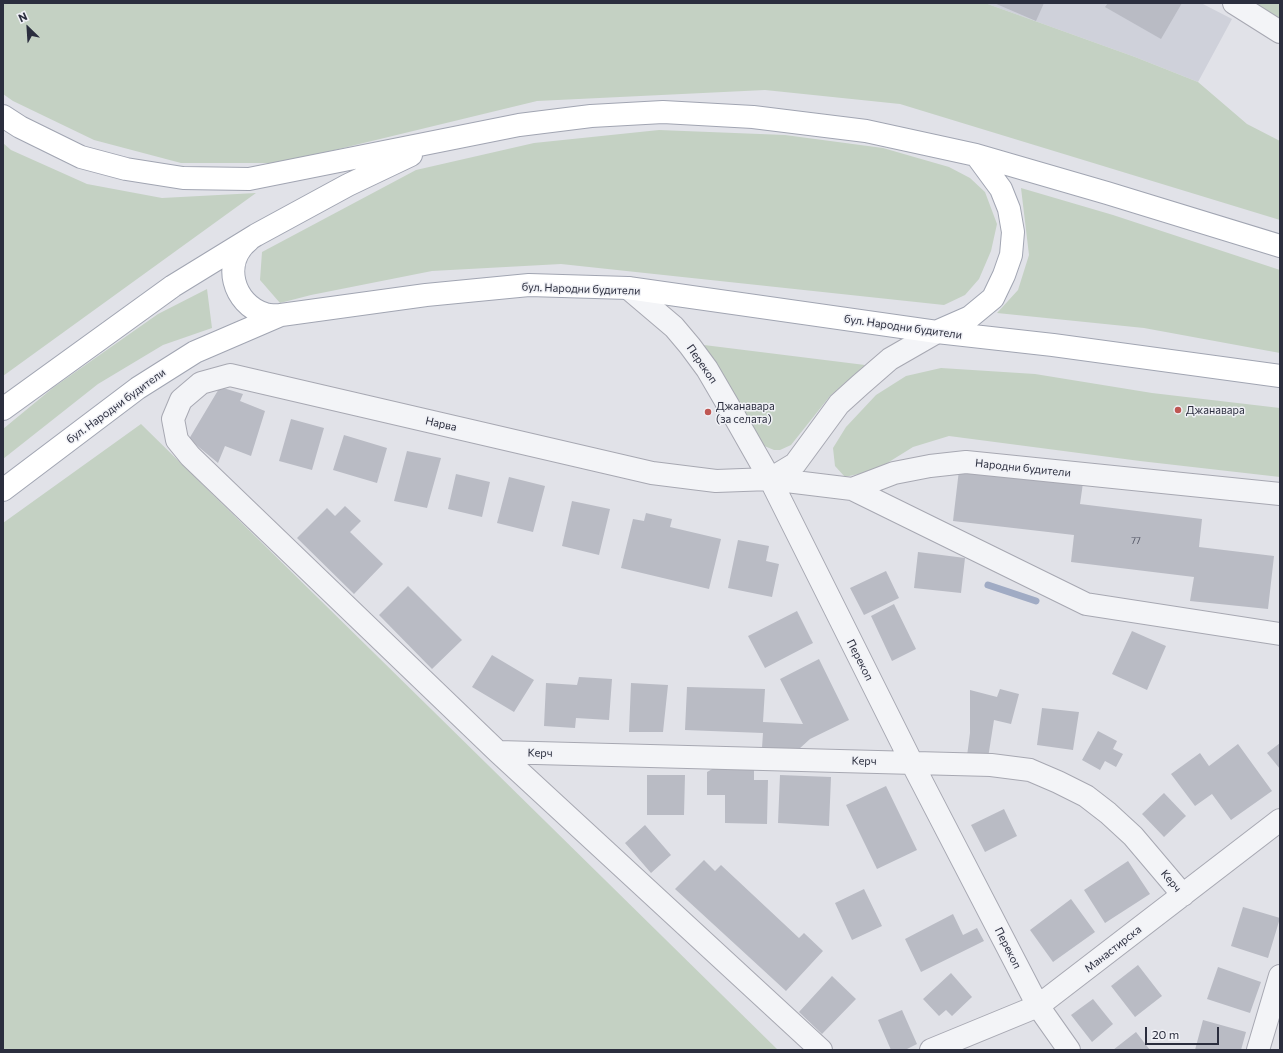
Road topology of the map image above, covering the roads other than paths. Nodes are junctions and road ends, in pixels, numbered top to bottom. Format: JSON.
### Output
{"nodes":[{"id":1,"x":1238,"y":4,"type":"edge"},
{"id":2,"x":1280,"y":32,"type":"edge"},
{"id":3,"x":3,"y":116,"type":"edge"},
{"id":4,"x":441,"y":140,"type":"junction"},
{"id":5,"x":976,"y":155,"type":"junction"},
{"id":6,"x":256,"y":235,"type":"junction"},
{"id":7,"x":1280,"y":246,"type":"edge"},
{"id":8,"x":628,"y":288,"type":"junction"},
{"id":9,"x":281,"y":315,"type":"junction"},
{"id":10,"x":937,"y":332,"type":"junction"},
{"id":11,"x":1280,"y":376,"type":"edge"},
{"id":12,"x":3,"y":409,"type":"edge"},
{"id":13,"x":770,"y":479,"type":"junction"},
{"id":14,"x":852,"y":489,"type":"junction"},
{"id":15,"x":3,"y":490,"type":"edge"},
{"id":16,"x":1280,"y":494,"type":"edge"},
{"id":17,"x":1280,"y":634,"type":"edge"},
{"id":18,"x":498,"y":752,"type":"junction"},
{"id":19,"x":912,"y":763,"type":"junction"},
{"id":20,"x":1280,"y":820,"type":"edge"},
{"id":21,"x":1183,"y":895,"type":"junction"},
{"id":22,"x":1280,"y":976,"type":"edge"},
{"id":23,"x":1038,"y":1006,"type":"junction"},
{"id":24,"x":821,"y":1050,"type":"edge"},
{"id":25,"x":930,"y":1050,"type":"edge"},
{"id":26,"x":1069,"y":1050,"type":"edge"},
{"id":27,"x":1258,"y":1050,"type":"edge"}],
"edges":[{"from":1,"to":2,"type":"street"},
{"from":3,"to":4,"type":"main road"},
{"from":4,"to":5,"type":"main road"},
{"from":4,"to":6,"type":"main road"},
{"from":5,"to":7,"type":"main road"},
{"from":5,"to":10,"type":"main road"},
{"from":6,"to":9,"type":"main road"},
{"from":6,"to":12,"type":"main road"},
{"from":8,"to":9,"type":"main road","name":"бул. Народни будители"},
{"from":8,"to":10,"type":"main road","name":"бул. Народни будители"},
{"from":8,"to":13,"type":"street","name":"Перекоп"},
{"from":9,"to":15,"type":"main road","name":"бул. Народни будители"},
{"from":10,"to":11,"type":"main road","name":"бул. Народни будители"},
{"from":10,"to":13,"type":"street"},
{"from":13,"to":14,"type":"street","name":"Народни будители"},
{"from":13,"to":18,"type":"street","name":"Нарва"},
{"from":13,"to":19,"type":"street","name":"Перекоп"},
{"from":14,"to":16,"type":"street","name":"Народни будители"},
{"from":14,"to":17,"type":"street"},
{"from":18,"to":19,"type":"street","name":"Керч"},
{"from":18,"to":24,"type":"street","name":"Нарва"},
{"from":19,"to":21,"type":"street","name":"Керч"},
{"from":19,"to":23,"type":"street","name":"Перекоп"},
{"from":20,"to":21,"type":"street","name":"Манастирска"},
{"from":21,"to":23,"type":"street","name":"Манастирска"},
{"from":22,"to":27,"type":"street"},
{"from":23,"to":25,"type":"street","name":"Манастирска"},
{"from":23,"to":26,"type":"street","name":"Перекоп"}]}
